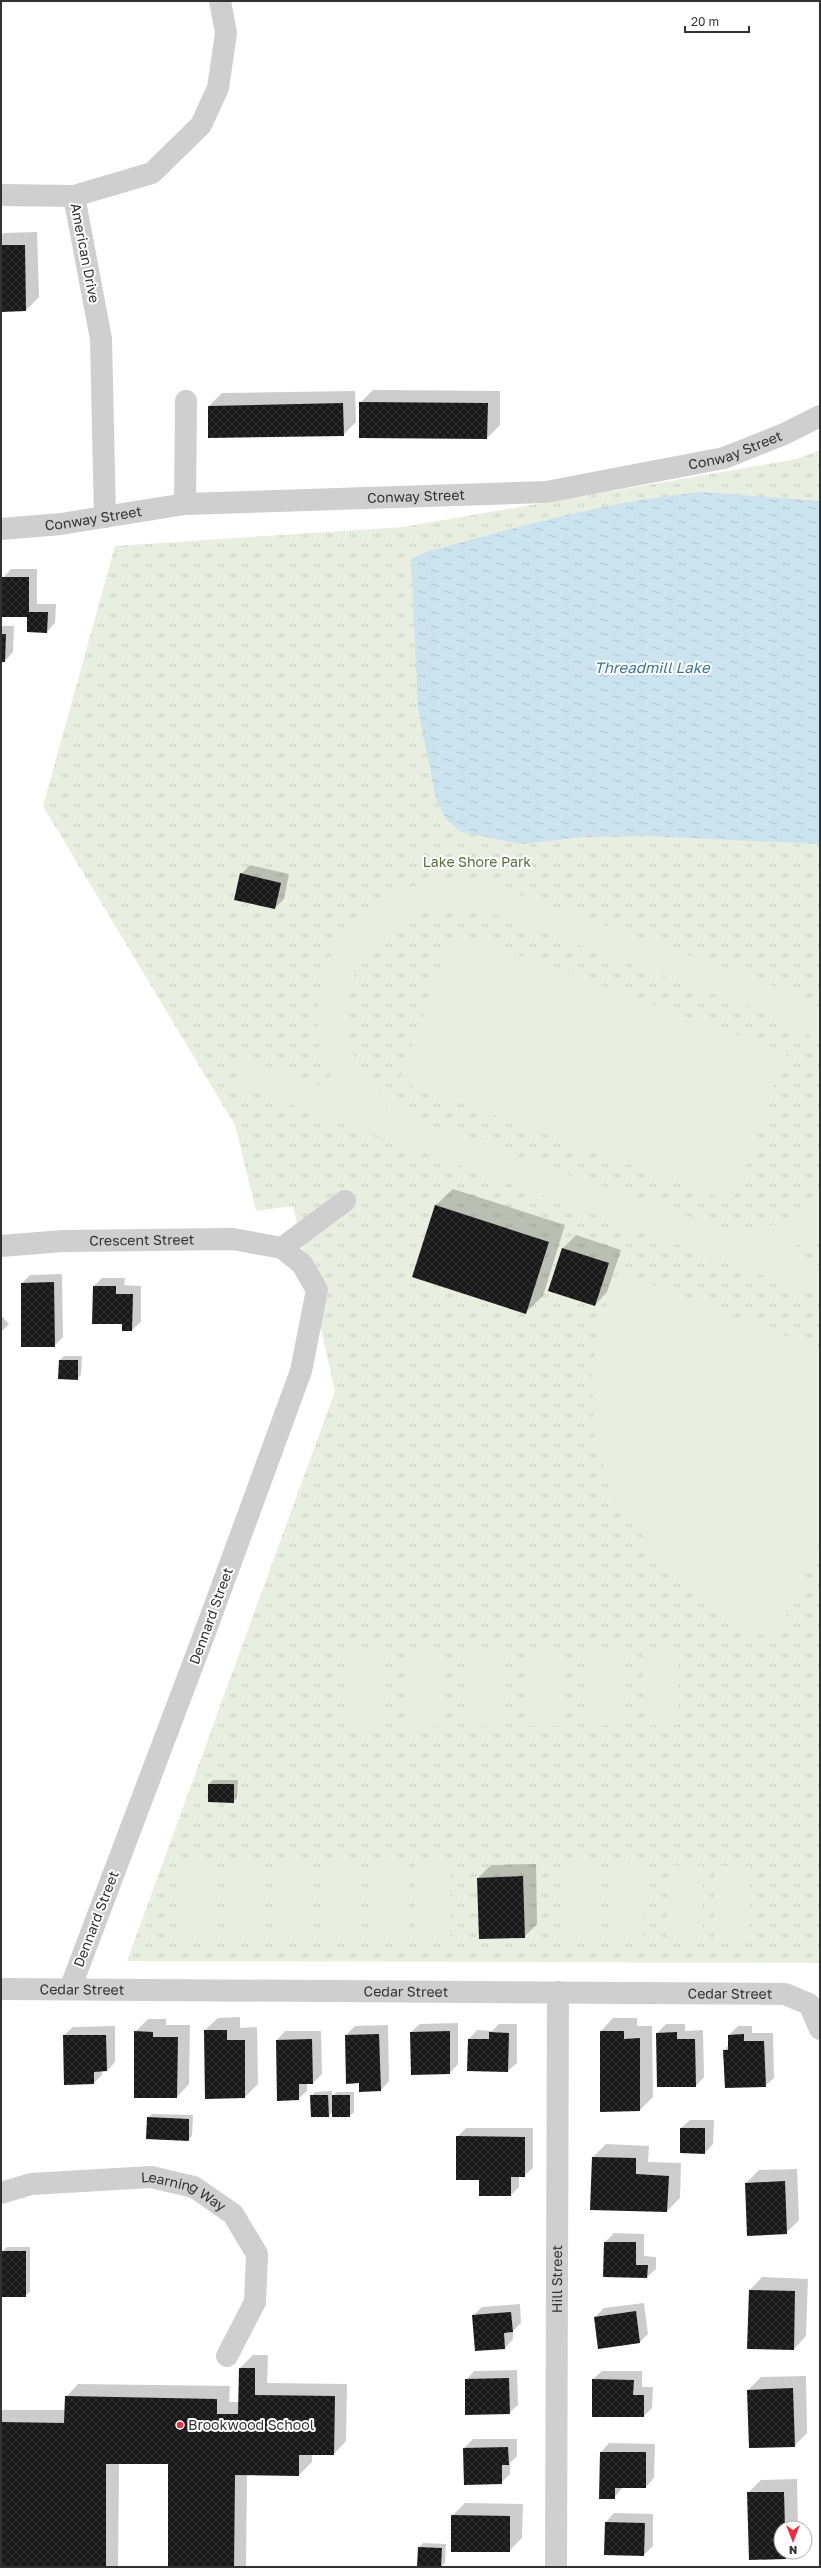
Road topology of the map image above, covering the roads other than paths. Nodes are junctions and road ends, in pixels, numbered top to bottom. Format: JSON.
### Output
{"nodes":[{"id":1,"x":220,"y":1,"type":"edge"},
{"id":2,"x":1,"y":196,"type":"edge"},
{"id":3,"x":74,"y":196,"type":"junction"},
{"id":4,"x":186,"y":401,"type":"dead end"},
{"id":5,"x":820,"y":416,"type":"edge"},
{"id":6,"x":185,"y":504,"type":"junction"},
{"id":7,"x":105,"y":517,"type":"junction"},
{"id":8,"x":1,"y":529,"type":"edge"},
{"id":9,"x":345,"y":1201,"type":"dead end"},
{"id":10,"x":1,"y":1246,"type":"edge"},
{"id":11,"x":282,"y":1248,"type":"junction"},
{"id":12,"x":1,"y":1989,"type":"edge"},
{"id":13,"x":70,"y":1989,"type":"junction"},
{"id":14,"x":558,"y":1992,"type":"junction"},
{"id":15,"x":820,"y":2029,"type":"edge"},
{"id":16,"x":1,"y":2193,"type":"edge"},
{"id":17,"x":227,"y":2356,"type":"dead end"},
{"id":18,"x":556,"y":2567,"type":"edge"}],
"edges":[{"from":1,"to":3,"type":"street","name":"American Drive"},
{"from":2,"to":3,"type":"street"},
{"from":3,"to":7,"type":"street","name":"American Drive"},
{"from":4,"to":6,"type":"street"},
{"from":5,"to":6,"type":"street","name":"Conway Street"},
{"from":6,"to":7,"type":"street","name":"Conway Street"},
{"from":7,"to":8,"type":"street","name":"Conway Street"},
{"from":9,"to":11,"type":"street"},
{"from":10,"to":11,"type":"street","name":"Crescent Street"},
{"from":11,"to":13,"type":"street","name":"Dennard Street"},
{"from":12,"to":13,"type":"street","name":"Cedar Street"},
{"from":13,"to":14,"type":"street","name":"Cedar Street"},
{"from":14,"to":15,"type":"street","name":"Cedar Street"},
{"from":14,"to":18,"type":"street","name":"Hill Street"},
{"from":16,"to":17,"type":"street","name":"Learning Way"}]}
